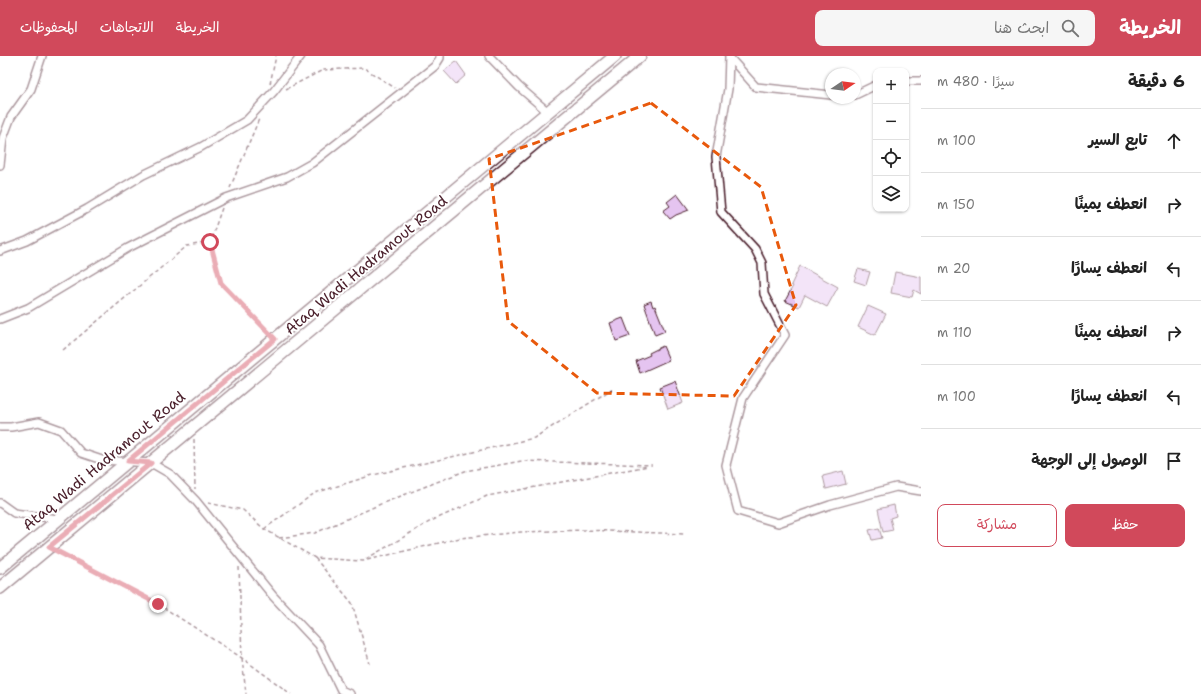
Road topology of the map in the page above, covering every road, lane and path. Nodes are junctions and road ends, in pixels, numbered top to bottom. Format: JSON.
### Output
{"nodes":[{"id":1,"x":42,"y":56,"type":"edge"},
{"id":2,"x":276,"y":56,"type":"edge"},
{"id":3,"x":302,"y":56,"type":"edge"},
{"id":4,"x":440,"y":56,"type":"edge"},
{"id":5,"x":489,"y":56,"type":"edge"},
{"id":6,"x":615,"y":56,"type":"edge"},
{"id":7,"x":640,"y":56,"type":"edge"},
{"id":8,"x":729,"y":57,"type":"edge"},
{"id":9,"x":909,"y":81,"type":"edge"},
{"id":10,"x":921,"y":82,"type":"edge"},
{"id":11,"x":873,"y":86,"type":"edge"},
{"id":12,"x":281,"y":91,"type":"dead end"},
{"id":13,"x":861,"y":91,"type":"edge"},
{"id":14,"x":402,"y":92,"type":"junction"},
{"id":15,"x":825,"y":94,"type":"edge"},
{"id":16,"x":267,"y":98,"type":"junction"},
{"id":17,"x":548,"y":112,"type":"junction"},
{"id":18,"x":261,"y":113,"type":"dead end"},
{"id":19,"x":0,"y":165,"type":"edge"},
{"id":20,"x":226,"y":198,"type":"junction"},
{"id":21,"x":210,"y":242,"type":"junction"},
{"id":22,"x":0,"y":251,"type":"edge"},
{"id":23,"x":0,"y":320,"type":"edge"},
{"id":24,"x":275,"y":339,"type":"junction"},
{"id":25,"x":63,"y":350,"type":"dead end"},
{"id":26,"x":612,"y":389,"type":"dead end"},
{"id":27,"x":0,"y":427,"type":"edge"},
{"id":28,"x":193,"y":427,"type":"junction"},
{"id":29,"x":128,"y":461,"type":"junction"},
{"id":30,"x":151,"y":463,"type":"junction"},
{"id":31,"x":921,"y":491,"type":"edge"},
{"id":32,"x":196,"y":501,"type":"junction"},
{"id":33,"x":0,"y":503,"type":"edge"},
{"id":34,"x":58,"y":519,"type":"junction"},
{"id":35,"x":264,"y":529,"type":"junction"},
{"id":36,"x":684,"y":534,"type":"dead end"},
{"id":37,"x":280,"y":538,"type":"junction"},
{"id":38,"x":49,"y":547,"type":"junction"},
{"id":39,"x":239,"y":555,"type":"junction"},
{"id":40,"x":315,"y":558,"type":"junction"},
{"id":41,"x":363,"y":561,"type":"junction"},
{"id":42,"x":0,"y":568,"type":"edge"},
{"id":43,"x":0,"y":588,"type":"edge"},
{"id":44,"x":242,"y":658,"type":"junction"},
{"id":45,"x":370,"y":664,"type":"dead end"},
{"id":46,"x":246,"y":694,"type":"edge"},
{"id":47,"x":291,"y":694,"type":"edge"},
{"id":48,"x":350,"y":694,"type":"edge"}],
"edges":[{"from":1,"to":19,"type":"street"},
{"from":2,"to":16,"type":"path"},
{"from":3,"to":16,"type":"street"},
{"from":4,"to":14,"type":"street"},
{"from":5,"to":17,"type":"street"},
{"from":6,"to":17,"type":"main road","name":"Ataq Wadi Hadramout Road"},
{"from":7,"to":28,"type":"main road","name":"Ataq Wadi Hadramout Road"},
{"from":8,"to":15,"type":"street"},
{"from":8,"to":31,"type":"street"},
{"from":9,"to":10,"type":"street"},
{"from":11,"to":13,"type":"street"},
{"from":12,"to":14,"type":"path"},
{"from":14,"to":20,"type":"street"},
{"from":16,"to":22,"type":"street"},
{"from":17,"to":24,"type":"main road","name":"Ataq Wadi Hadramout Road"},
{"from":18,"to":20,"type":"path"},
{"from":20,"to":21,"type":"path"},
{"from":20,"to":23,"type":"street"},
{"from":21,"to":24,"type":"path"},
{"from":21,"to":25,"type":"path"},
{"from":24,"to":29,"type":"main road","name":"Ataq Wadi Hadramout Road"},
{"from":26,"to":35,"type":"path"},
{"from":27,"to":29,"type":"street"},
{"from":28,"to":30,"type":"main road","name":"Ataq Wadi Hadramout Road"},
{"from":28,"to":32,"type":"path"},
{"from":29,"to":30,"type":"street"},
{"from":29,"to":34,"type":"main road","name":"Ataq Wadi Hadramout Road"},
{"from":30,"to":32,"type":"street"},
{"from":30,"to":38,"type":"main road","name":"Ataq Wadi Hadramout Road"},
{"from":32,"to":35,"type":"path"},
{"from":32,"to":39,"type":"street"},
{"from":33,"to":34,"type":"street"},
{"from":34,"to":42,"type":"main road","name":"Ataq Wadi Hadramout Road"},
{"from":35,"to":37,"type":"path"},
{"from":36,"to":41,"type":"path"},
{"from":37,"to":40,"type":"path"},
{"from":37,"to":41,"type":"path"},
{"from":38,"to":43,"type":"main road","name":"Ataq Wadi Hadramout Road"},
{"from":38,"to":44,"type":"path"},
{"from":39,"to":44,"type":"path"},
{"from":39,"to":48,"type":"street"},
{"from":40,"to":41,"type":"path"},
{"from":40,"to":45,"type":"path"},
{"from":44,"to":46,"type":"path"},
{"from":44,"to":47,"type":"path"}]}
